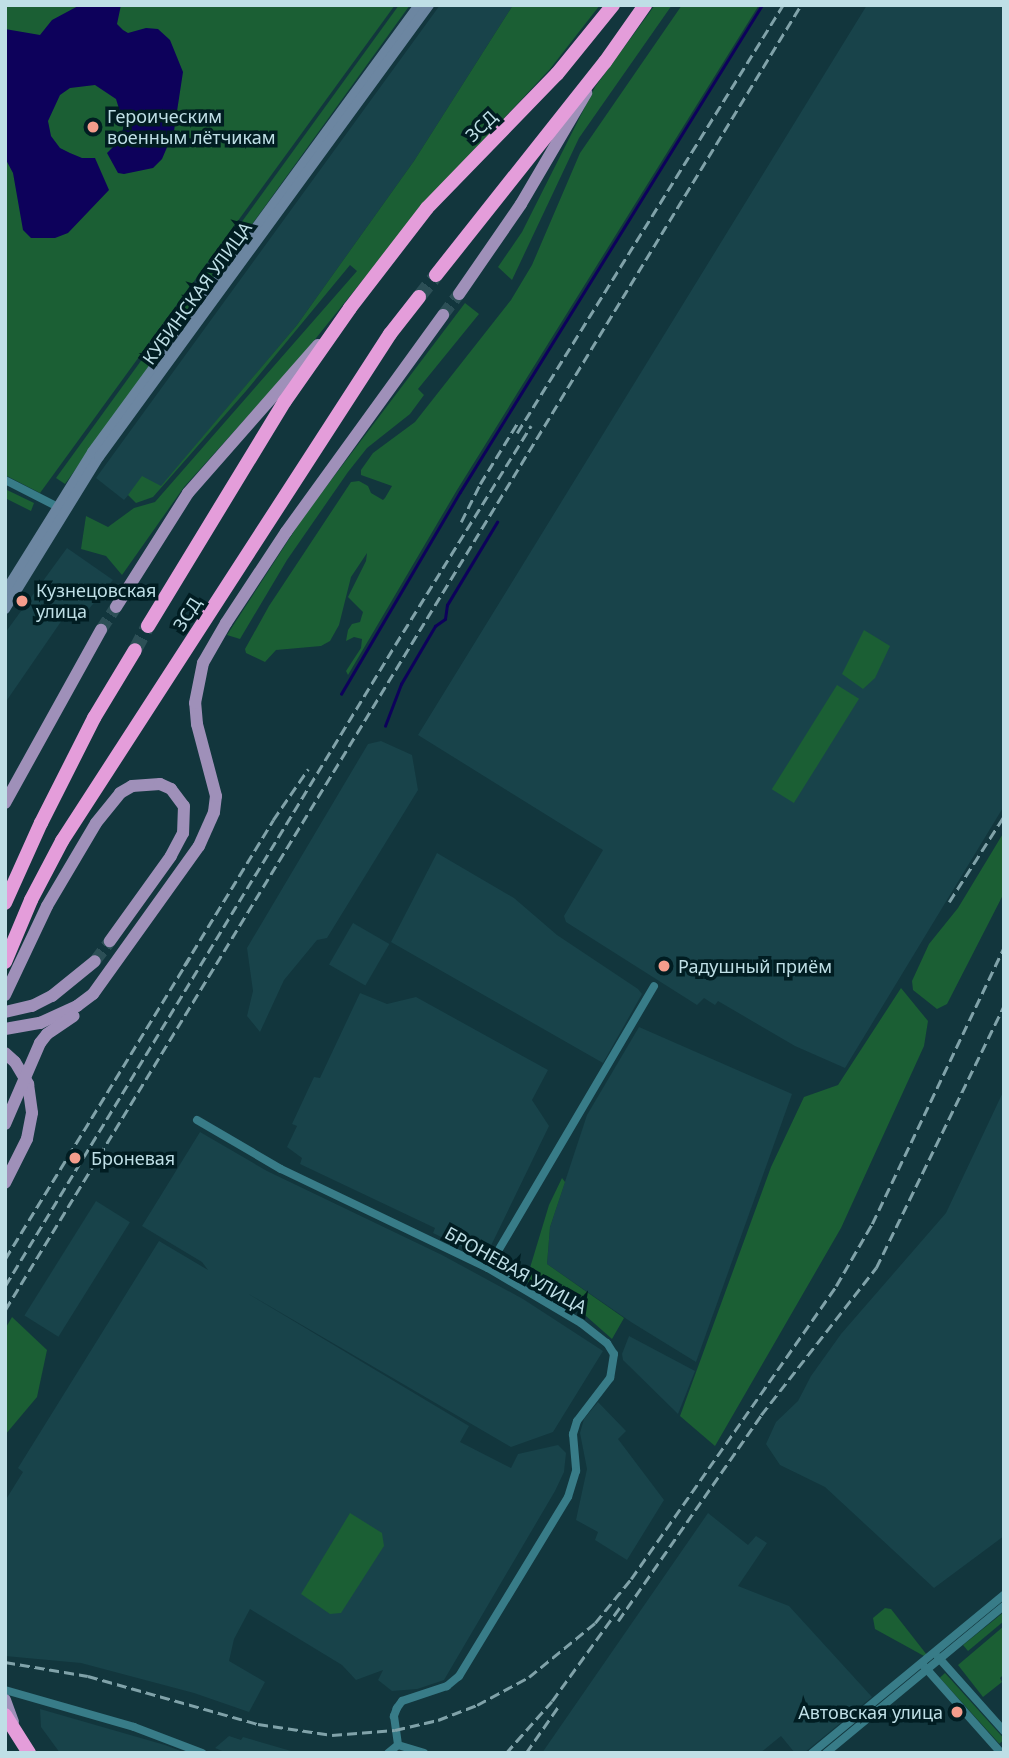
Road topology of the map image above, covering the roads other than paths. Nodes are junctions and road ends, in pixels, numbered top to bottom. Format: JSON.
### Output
{"nodes":[{"id":1,"x":419,"y":5,"type":"edge"},
{"id":2,"x":429,"y":5,"type":"edge"},
{"id":3,"x":613,"y":5,"type":"edge"},
{"id":4,"x":645,"y":5,"type":"edge"},
{"id":5,"x":605,"y":62,"type":"junction"},
{"id":6,"x":436,"y":275,"type":"tunnel mouth"},
{"id":7,"x":459,"y":294,"type":"tunnel mouth"},
{"id":8,"x":419,"y":297,"type":"tunnel mouth"},
{"id":9,"x":350,"y":308,"type":"junction"},
{"id":10,"x":443,"y":316,"type":"tunnel mouth"},
{"id":11,"x":5,"y":480,"type":"edge"},
{"id":12,"x":61,"y":509,"type":"junction"},
{"id":13,"x":5,"y":592,"type":"edge"},
{"id":14,"x":116,"y":607,"type":"tunnel mouth"},
{"id":15,"x":5,"y":609,"type":"edge"},
{"id":16,"x":148,"y":626,"type":"tunnel mouth"},
{"id":17,"x":102,"y":630,"type":"tunnel mouth"},
{"id":18,"x":135,"y":650,"type":"tunnel mouth"},
{"id":19,"x":5,"y":803,"type":"edge"},
{"id":20,"x":187,"y":864,"type":"junction"},
{"id":21,"x":8,"y":897,"type":"edge"},
{"id":22,"x":110,"y":941,"type":"tunnel mouth"},
{"id":23,"x":95,"y":961,"type":"tunnel mouth"},
{"id":24,"x":5,"y":962,"type":"edge"},
{"id":25,"x":654,"y":986,"type":"dead end"},
{"id":26,"x":5,"y":995,"type":"edge"},
{"id":27,"x":5,"y":1012,"type":"edge"},
{"id":28,"x":5,"y":1029,"type":"edge"},
{"id":29,"x":5,"y":1052,"type":"edge"},
{"id":30,"x":197,"y":1120,"type":"dead end"},
{"id":31,"x":5,"y":1124,"type":"edge"},
{"id":32,"x":5,"y":1183,"type":"edge"},
{"id":33,"x":488,"y":1268,"type":"junction"},
{"id":34,"x":1004,"y":1595,"type":"edge"},
{"id":35,"x":1004,"y":1606,"type":"edge"},
{"id":36,"x":937,"y":1656,"type":"junction"},
{"id":37,"x":924,"y":1666,"type":"junction"},
{"id":38,"x":5,"y":1690,"type":"edge"},
{"id":39,"x":5,"y":1700,"type":"edge"},
{"id":40,"x":5,"y":1715,"type":"edge"},
{"id":41,"x":1004,"y":1731,"type":"edge"},
{"id":42,"x":398,"y":1745,"type":"junction"},
{"id":43,"x":25,"y":1747,"type":"edge"},
{"id":44,"x":202,"y":1753,"type":"edge"},
{"id":45,"x":388,"y":1753,"type":"edge"},
{"id":46,"x":424,"y":1753,"type":"edge"},
{"id":47,"x":812,"y":1753,"type":"edge"},
{"id":48,"x":826,"y":1753,"type":"edge"},
{"id":49,"x":1001,"y":1753,"type":"edge"}],
"edges":[{"from":1,"to":12,"type":"main road","name":"КУБИНСКАЯ УЛИЦА"},
{"from":2,"to":12,"type":"main road","name":"КУБИНСКАЯ УЛИЦА"},
{"from":3,"to":9,"type":"highway","name":"ЗСД"},
{"from":4,"to":5,"type":"highway"},
{"from":5,"to":6,"type":"highway"},
{"from":5,"to":7,"type":"main road"},
{"from":8,"to":24,"type":"highway","name":"ЗСД"},
{"from":9,"to":14,"type":"main road"},
{"from":9,"to":16,"type":"highway","name":"ЗСД"},
{"from":10,"to":20,"type":"main road"},
{"from":11,"to":12,"type":"street"},
{"from":12,"to":13,"type":"main road","name":"КУБИНСКАЯ УЛИЦА"},
{"from":12,"to":15,"type":"main road","name":"КУБИНСКАЯ УЛИЦА"},
{"from":17,"to":19,"type":"main road"},
{"from":18,"to":21,"type":"highway"},
{"from":20,"to":28,"type":"main road"},
{"from":20,"to":31,"type":"main road"},
{"from":22,"to":26,"type":"main road"},
{"from":23,"to":27,"type":"main road"},
{"from":25,"to":33,"type":"street"},
{"from":29,"to":32,"type":"main road"},
{"from":30,"to":33,"type":"street","name":"БРОНЕВАЯ УЛИЦА"},
{"from":33,"to":42,"type":"street","name":"БРОНЕВАЯ УЛИЦА"},
{"from":34,"to":36,"type":"street"},
{"from":35,"to":36,"type":"street"},
{"from":36,"to":37,"type":"street"},
{"from":36,"to":41,"type":"street"},
{"from":37,"to":47,"type":"street"},
{"from":37,"to":48,"type":"street"},
{"from":37,"to":49,"type":"street"},
{"from":38,"to":44,"type":"street"},
{"from":39,"to":43,"type":"main road"},
{"from":40,"to":43,"type":"highway"},
{"from":42,"to":45,"type":"street"},
{"from":42,"to":46,"type":"street"}]}
